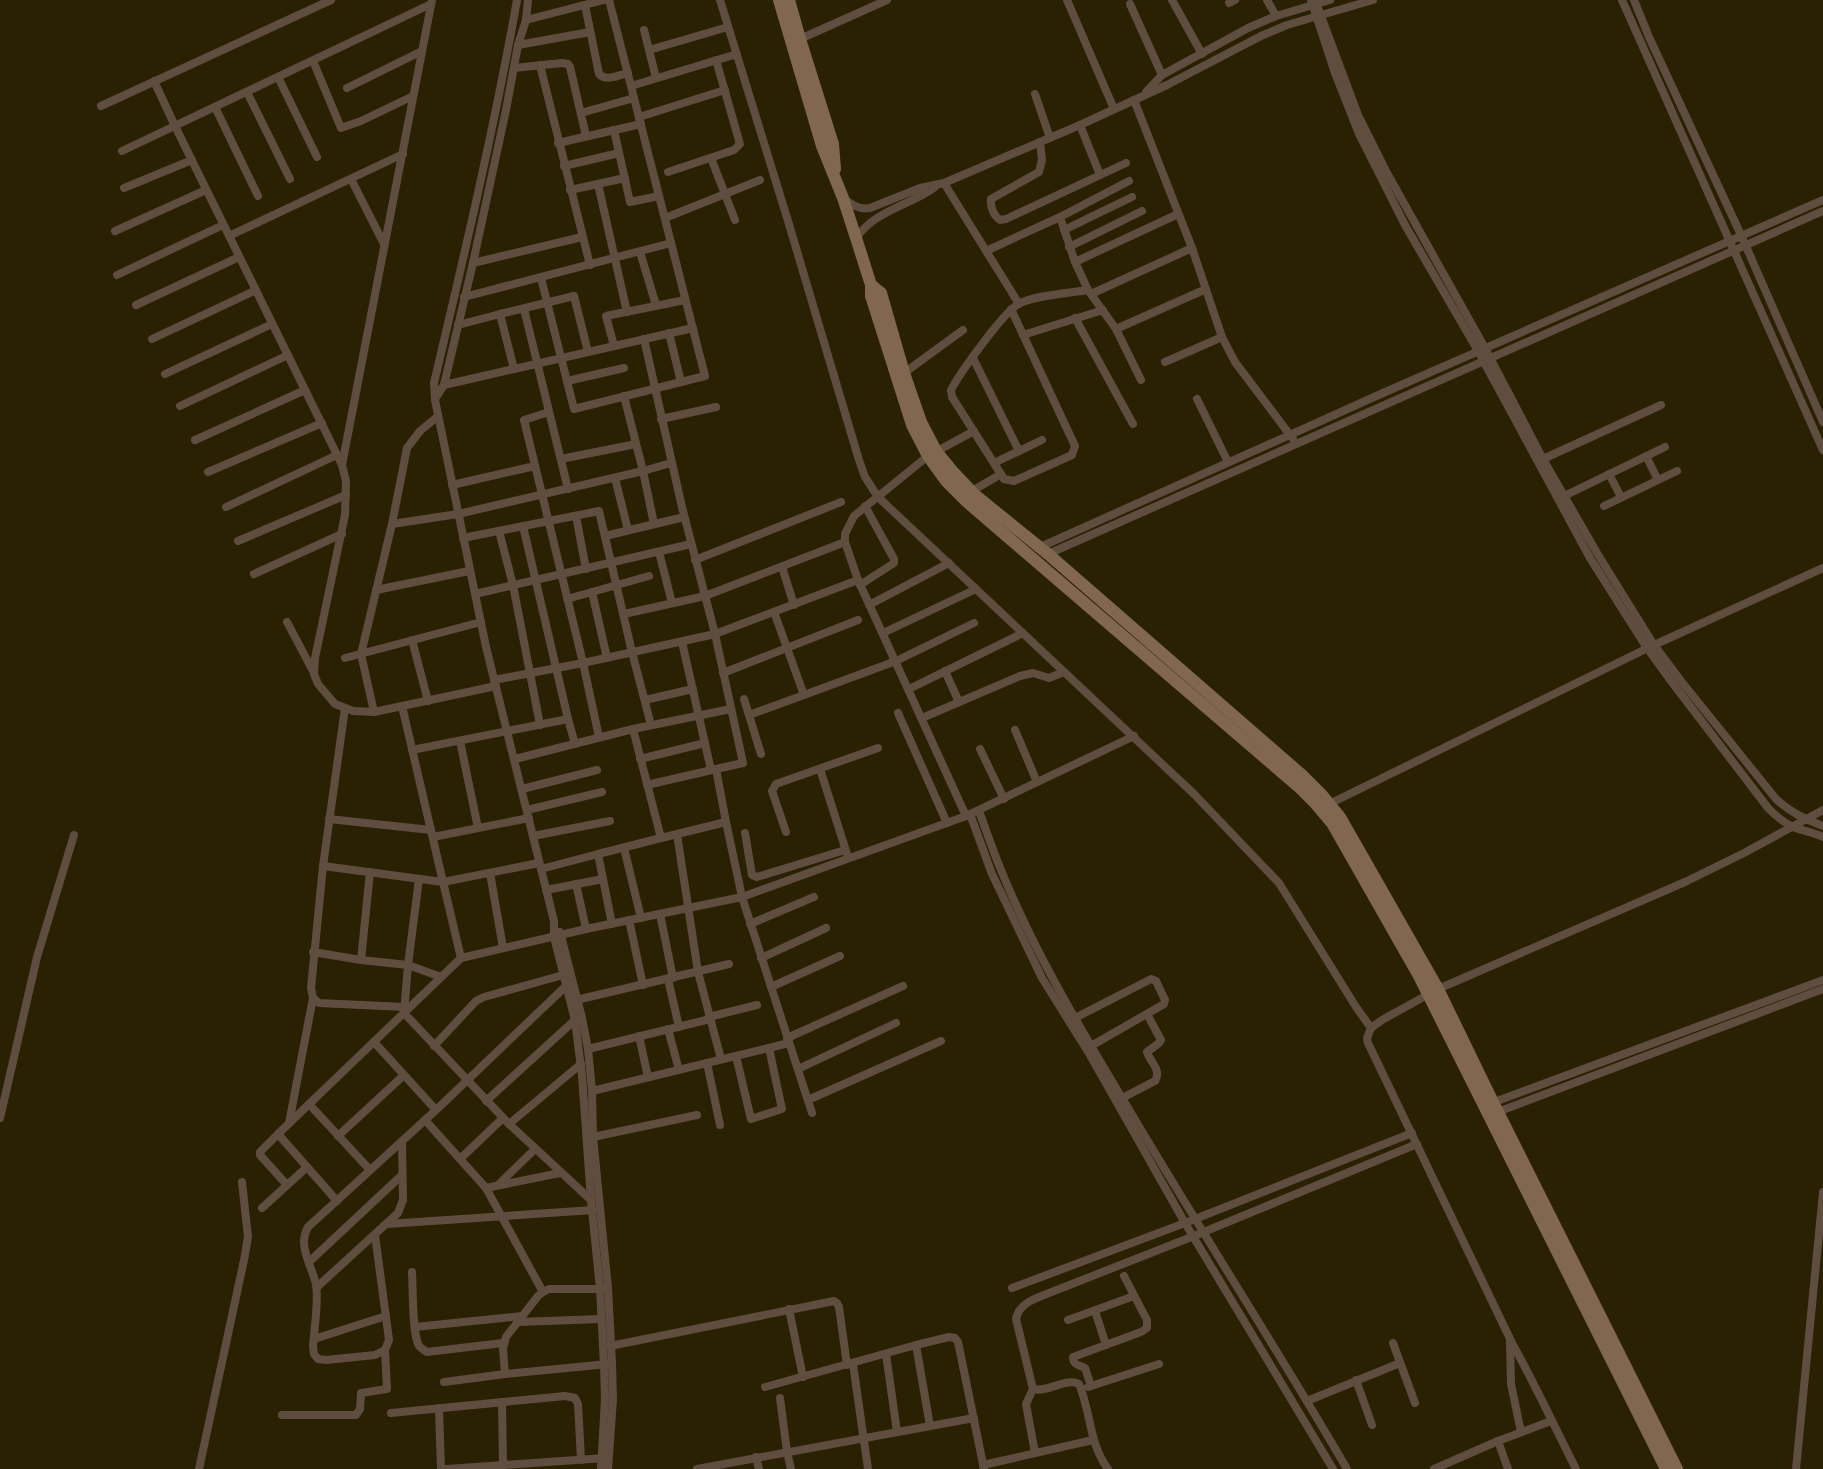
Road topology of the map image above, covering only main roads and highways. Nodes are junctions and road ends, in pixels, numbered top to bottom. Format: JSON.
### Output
{"nodes":[{"id":1,"x":779,"y":0,"type":"edge"},
{"id":2,"x":789,"y":0,"type":"edge"},
{"id":3,"x":835,"y":179,"type":"junction"},
{"id":4,"x":871,"y":285,"type":"junction"},
{"id":5,"x":932,"y":454,"type":"junction"},
{"id":6,"x":1433,"y":992,"type":"junction"},
{"id":7,"x":1490,"y":1109,"type":"junction"},
{"id":8,"x":1666,"y":1469,"type":"edge"},
{"id":9,"x":1677,"y":1469,"type":"edge"}],
"edges":[{"from":1,"to":3,"type":"main road"},
{"from":2,"to":3,"type":"main road"},
{"from":3,"to":4,"type":"main road"},
{"from":4,"to":5,"type":"main road"},
{"from":4,"to":5,"type":"main road"},
{"from":5,"to":6,"type":"main road"},
{"from":5,"to":6,"type":"main road"},
{"from":6,"to":7,"type":"main road"},
{"from":7,"to":8,"type":"main road"},
{"from":7,"to":9,"type":"main road"}]}
